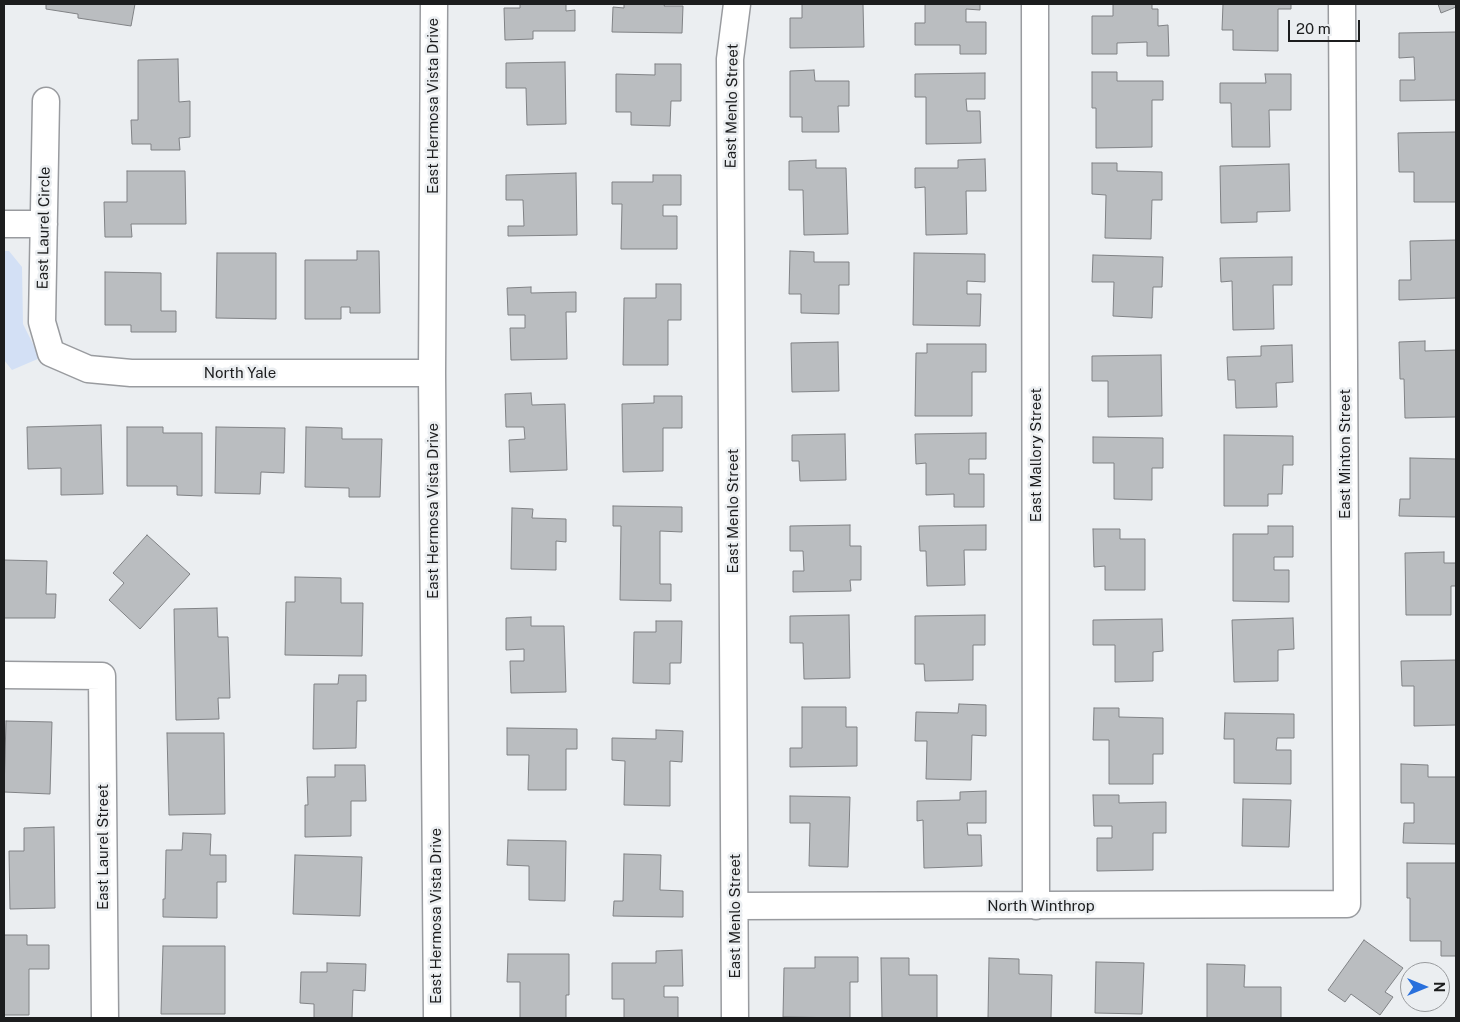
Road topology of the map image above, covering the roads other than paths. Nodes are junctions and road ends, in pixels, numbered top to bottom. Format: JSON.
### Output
{"nodes":[{"id":1,"x":434,"y":4,"type":"edge"},
{"id":2,"x":737,"y":4,"type":"edge"},
{"id":3,"x":1035,"y":4,"type":"edge"},
{"id":4,"x":1342,"y":4,"type":"edge"},
{"id":5,"x":46,"y":101,"type":"dead end"},
{"id":6,"x":4,"y":224,"type":"edge"},
{"id":7,"x":44,"y":224,"type":"junction"},
{"id":8,"x":51,"y":353,"type":"joint"},
{"id":9,"x":432,"y":373,"type":"junction"},
{"id":10,"x":4,"y":675,"type":"edge"},
{"id":11,"x":1347,"y":904,"type":"joint"},
{"id":12,"x":736,"y":906,"type":"junction"},
{"id":13,"x":1036,"y":906,"type":"junction"},
{"id":14,"x":105,"y":1018,"type":"edge"},
{"id":15,"x":437,"y":1018,"type":"edge"},
{"id":16,"x":736,"y":1018,"type":"edge"}],
"edges":[{"from":1,"to":9,"type":"street","name":"East Hermosa Vista Drive"},
{"from":2,"to":12,"type":"street","name":"East Menlo Street"},
{"from":3,"to":13,"type":"street","name":"East Mallory Street"},
{"from":4,"to":11,"type":"street","name":"East Minton Street"},
{"from":5,"to":7,"type":"street","name":"East Laurel Circle"},
{"from":6,"to":7,"type":"street"},
{"from":7,"to":8,"type":"street","name":"East Laurel Circle"},
{"from":8,"to":9,"type":"street","name":"North Yale"},
{"from":9,"to":15,"type":"street","name":"East Hermosa Vista Drive"},
{"from":10,"to":14,"type":"street","name":"East Laurel Street"},
{"from":11,"to":13,"type":"street","name":"North Winthrop"},
{"from":12,"to":13,"type":"street","name":"North Winthrop"},
{"from":12,"to":16,"type":"street","name":"East Menlo Street"}]}
